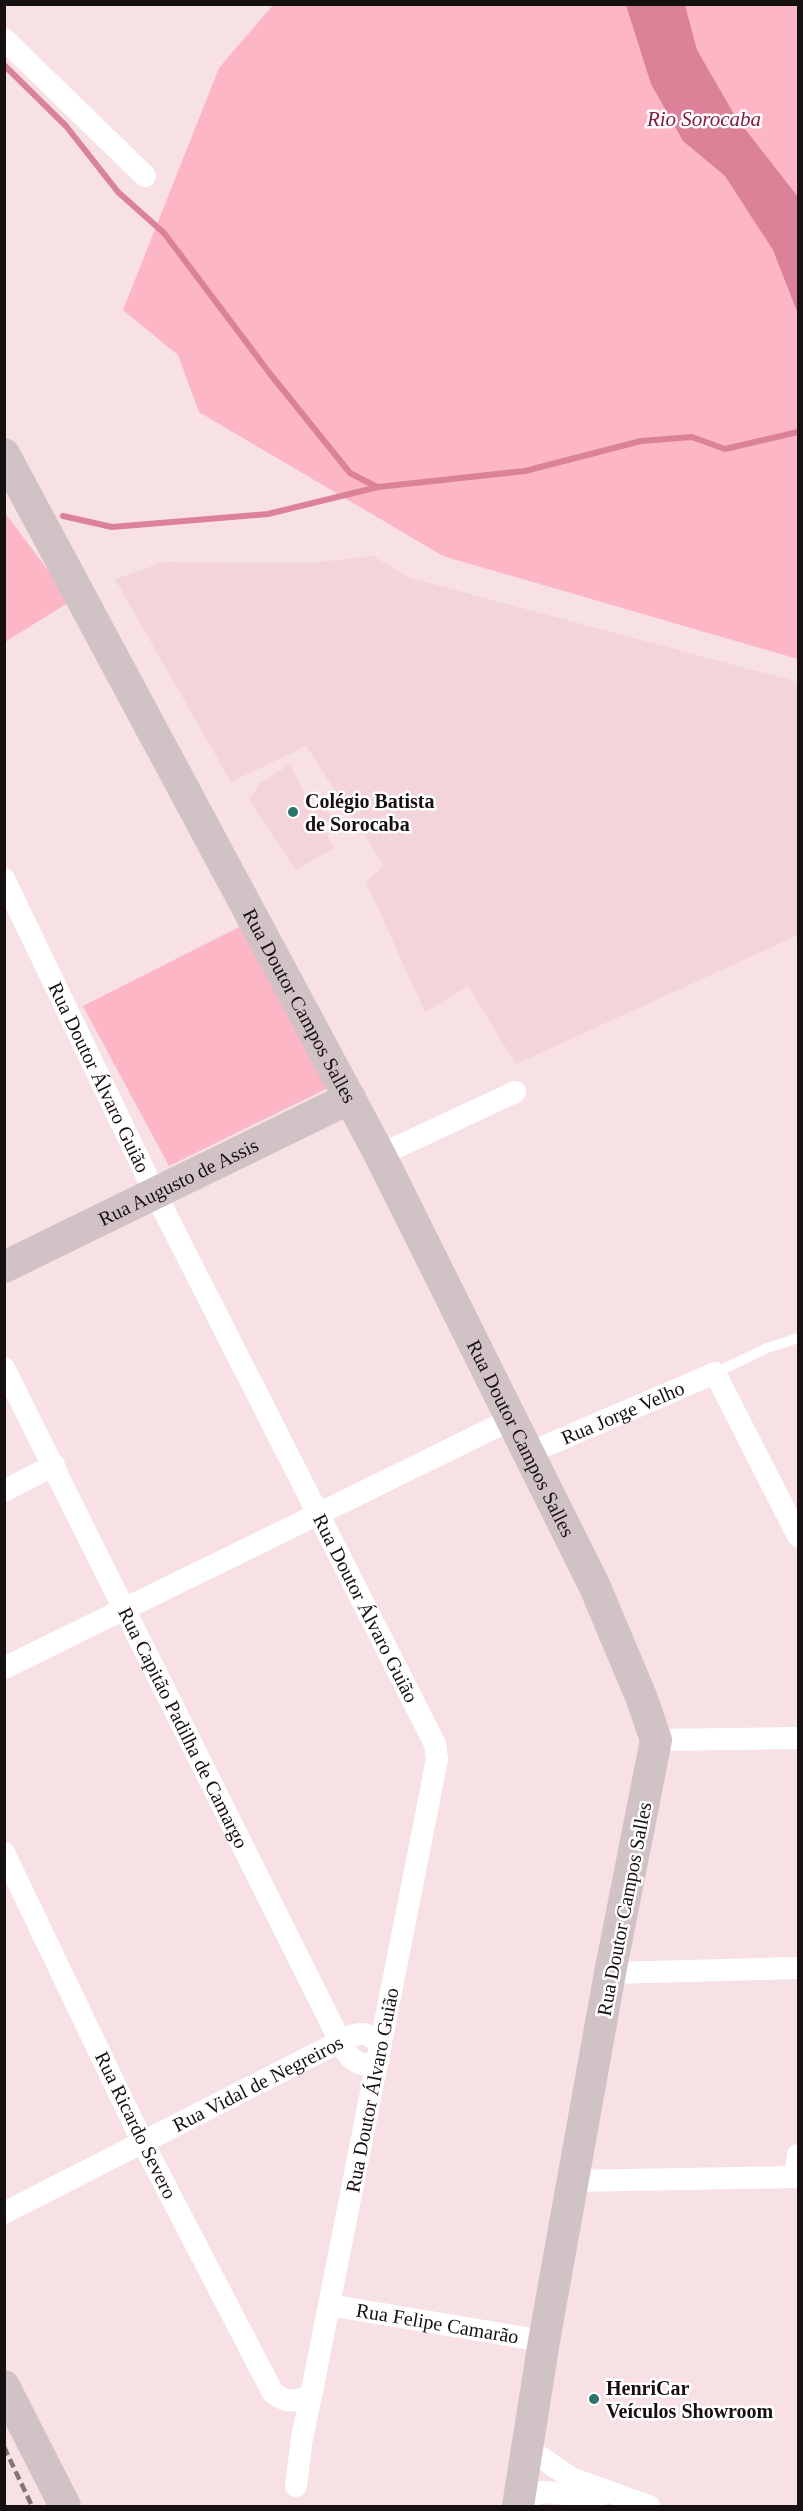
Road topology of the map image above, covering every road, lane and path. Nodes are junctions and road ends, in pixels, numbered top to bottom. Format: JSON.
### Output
{"nodes":[{"id":1,"x":4,"y":39,"type":"edge"},
{"id":2,"x":145,"y":176,"type":"dead end"},
{"id":3,"x":4,"y":454,"type":"edge"},
{"id":4,"x":4,"y":879,"type":"edge"},
{"id":5,"x":516,"y":1092,"type":"dead end"},
{"id":6,"x":350,"y":1098,"type":"junction"},
{"id":7,"x":380,"y":1155,"type":"junction"},
{"id":8,"x":155,"y":1193,"type":"junction"},
{"id":9,"x":4,"y":1267,"type":"edge"},
{"id":10,"x":798,"y":1338,"type":"edge"},
{"id":11,"x":4,"y":1368,"type":"edge"},
{"id":12,"x":716,"y":1373,"type":"junction"},
{"id":13,"x":512,"y":1419,"type":"junction"},
{"id":14,"x":529,"y":1453,"type":"junction"},
{"id":15,"x":54,"y":1465,"type":"junction"},
{"id":16,"x":4,"y":1491,"type":"edge"},
{"id":17,"x":318,"y":1515,"type":"junction"},
{"id":18,"x":798,"y":1536,"type":"edge"},
{"id":19,"x":125,"y":1609,"type":"junction"},
{"id":20,"x":4,"y":1668,"type":"edge"},
{"id":21,"x":798,"y":1738,"type":"edge"},
{"id":22,"x":656,"y":1740,"type":"junction"},
{"id":23,"x":4,"y":1853,"type":"edge"},
{"id":24,"x":798,"y":1968,"type":"edge"},
{"id":25,"x":610,"y":1973,"type":"junction"},
{"id":26,"x":340,"y":2042,"type":"junction"},
{"id":27,"x":380,"y":2052,"type":"junction"},
{"id":28,"x":142,"y":2141,"type":"junction"},
{"id":29,"x":797,"y":2170,"type":"edge"},
{"id":30,"x":573,"y":2181,"type":"junction"},
{"id":31,"x":4,"y":2212,"type":"edge"},
{"id":32,"x":329,"y":2304,"type":"junction"},
{"id":33,"x":544,"y":2341,"type":"junction"},
{"id":34,"x":4,"y":2385,"type":"edge"},
{"id":35,"x":273,"y":2393,"type":"junction"},
{"id":36,"x":304,"y":2398,"type":"junction"},
{"id":37,"x":302,"y":2438,"type":"junction"},
{"id":38,"x":529,"y":2449,"type":"junction"},
{"id":39,"x":297,"y":2486,"type":"dead end"},
{"id":40,"x":519,"y":2502,"type":"edge"},
{"id":41,"x":644,"y":2505,"type":"edge"},
{"id":42,"x":65,"y":2506,"type":"edge"}],
"edges":[{"from":1,"to":2,"type":"street"},
{"from":3,"to":6,"type":"main road","name":"Rua Doutor Campos Salles"},
{"from":4,"to":8,"type":"street","name":"Rua Doutor Álvaro Guião"},
{"from":5,"to":7,"type":"street"},
{"from":6,"to":7,"type":"main road","name":"Rua Doutor Campos Salles"},
{"from":6,"to":8,"type":"main road","name":"Rua Augusto de Assis"},
{"from":7,"to":13,"type":"main road","name":"Rua Doutor Campos Salles"},
{"from":8,"to":9,"type":"main road","name":"Rua Augusto de Assis"},
{"from":8,"to":17,"type":"street","name":"Rua Doutor Álvaro Guião"},
{"from":10,"to":12,"type":"lane"},
{"from":11,"to":15,"type":"street","name":"Rua Capitão Padilha de Camargo"},
{"from":12,"to":14,"type":"street","name":"Rua Jorge Velho"},
{"from":12,"to":18,"type":"street"},
{"from":13,"to":14,"type":"main road","name":"Rua Doutor Campos Salles"},
{"from":13,"to":17,"type":"street"},
{"from":14,"to":22,"type":"main road","name":"Rua Doutor Campos Salles"},
{"from":15,"to":16,"type":"street"},
{"from":15,"to":19,"type":"street","name":"Rua Capitão Padilha de Camargo"},
{"from":17,"to":19,"type":"street"},
{"from":17,"to":27,"type":"street","name":"Rua Doutor Álvaro Guião"},
{"from":19,"to":20,"type":"street"},
{"from":19,"to":26,"type":"street","name":"Rua Capitão Padilha de Camargo"},
{"from":21,"to":22,"type":"street"},
{"from":22,"to":25,"type":"main road","name":"Rua Doutor Campos Salles"},
{"from":23,"to":28,"type":"street","name":"Rua Ricardo Severo"},
{"from":24,"to":25,"type":"street"},
{"from":25,"to":30,"type":"main road","name":"Rua Doutor Campos Salles"},
{"from":26,"to":27,"type":"street","name":"Rua Capitão Padilha de Camargo"},
{"from":26,"to":28,"type":"street","name":"Rua Vidal de Negreiros"},
{"from":27,"to":32,"type":"street","name":"Rua Doutor Álvaro Guião"},
{"from":28,"to":31,"type":"street","name":"Rua Vidal de Negreiros"},
{"from":28,"to":35,"type":"street","name":"Rua Ricardo Severo"},
{"from":29,"to":30,"type":"street"},
{"from":30,"to":33,"type":"main road","name":"Rua Doutor Campos Salles"},
{"from":32,"to":33,"type":"street","name":"Rua Felipe Camarão"},
{"from":32,"to":36,"type":"street","name":"Rua Doutor Álvaro Guião"},
{"from":33,"to":38,"type":"main road","name":"Rua Doutor Campos Salles"},
{"from":34,"to":42,"type":"main road"},
{"from":35,"to":36,"type":"street"},
{"from":35,"to":37,"type":"street","name":"Rua Ricardo Severo"},
{"from":36,"to":37,"type":"street","name":"Rua Doutor Álvaro Guião"},
{"from":37,"to":39,"type":"street","name":"Rua Doutor Álvaro Guião"},
{"from":38,"to":40,"type":"main road","name":"Rua Doutor Campos Salles"},
{"from":38,"to":41,"type":"street"},
{"from":40,"to":41,"type":"street"}]}
